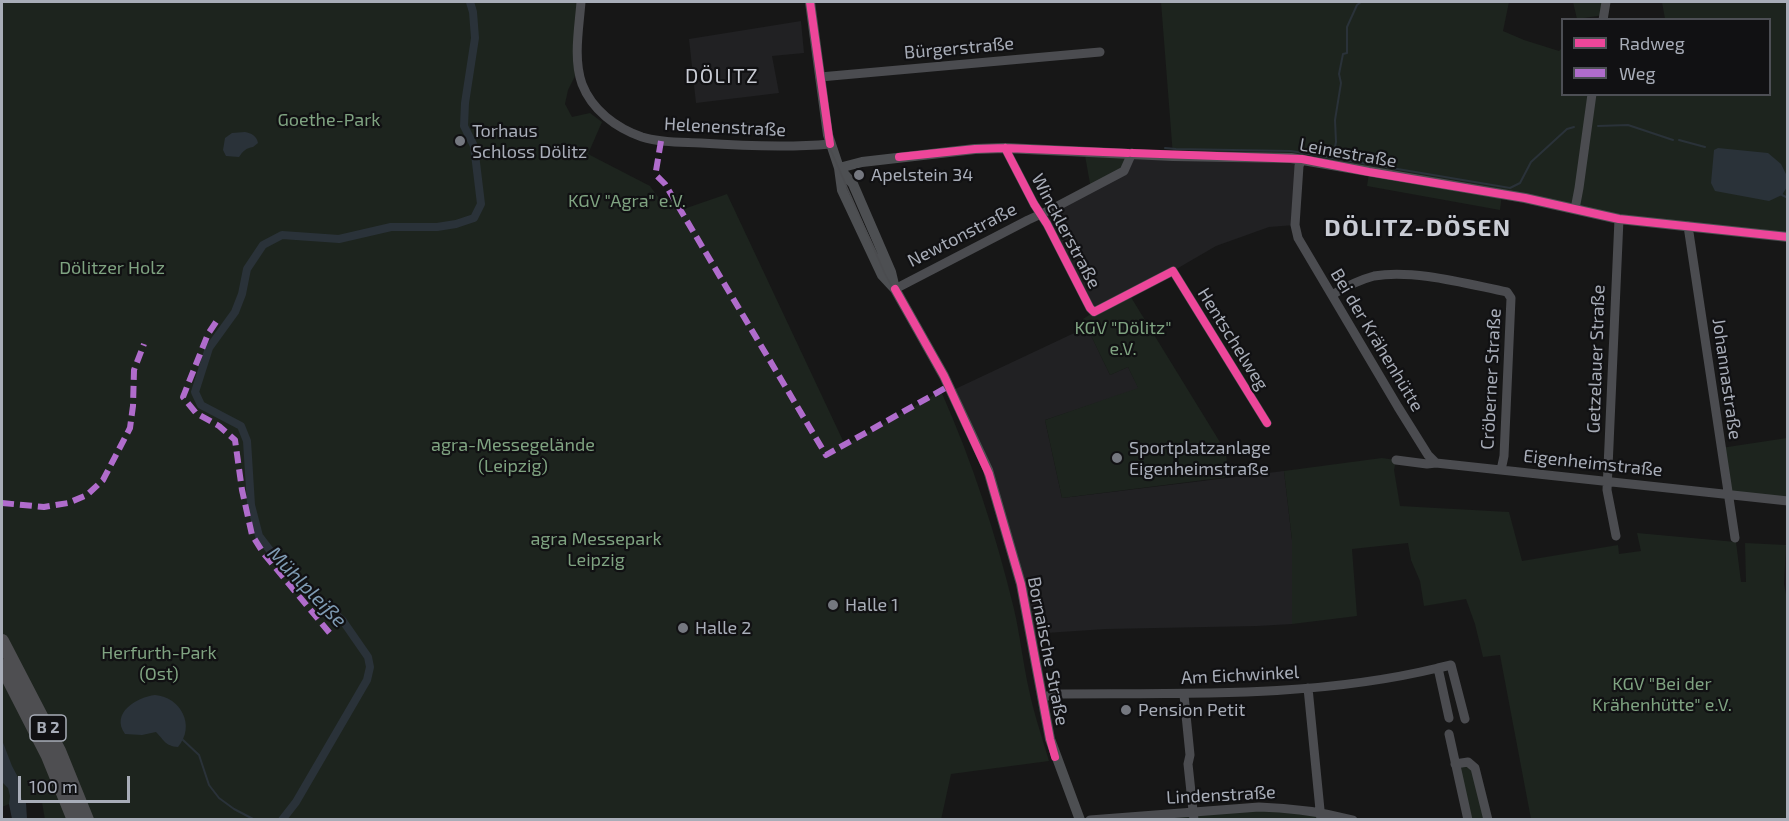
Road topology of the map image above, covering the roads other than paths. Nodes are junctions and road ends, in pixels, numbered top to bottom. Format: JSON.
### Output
{"nodes":[{"id":1,"x":580,"y":2,"type":"edge"},
{"id":2,"x":810,"y":2,"type":"edge"},
{"id":3,"x":1606,"y":2,"type":"edge"},
{"id":4,"x":1603,"y":18,"type":"edge"},
{"id":5,"x":1100,"y":52,"type":"dead end"},
{"id":6,"x":820,"y":77,"type":"junction"},
{"id":7,"x":1592,"y":96,"type":"edge"},
{"id":8,"x":829,"y":139,"type":"junction"},
{"id":9,"x":1005,"y":148,"type":"junction"},
{"id":10,"x":1132,"y":153,"type":"junction"},
{"id":11,"x":1302,"y":159,"type":"junction"},
{"id":12,"x":839,"y":168,"type":"junction"},
{"id":13,"x":1575,"y":209,"type":"junction"},
{"id":14,"x":1041,"y":214,"type":"junction"},
{"id":15,"x":1619,"y":219,"type":"junction"},
{"id":16,"x":1688,"y":226,"type":"junction"},
{"id":17,"x":1788,"y":237,"type":"edge"},
{"id":18,"x":1173,"y":271,"type":"joint"},
{"id":19,"x":895,"y":289,"type":"junction"},
{"id":20,"x":1332,"y":295,"type":"junction"},
{"id":21,"x":1267,"y":423,"type":"dead end"},
{"id":22,"x":1396,"y":460,"type":"dead end"},
{"id":23,"x":1436,"y":463,"type":"junction"},
{"id":24,"x":1502,"y":470,"type":"junction"},
{"id":25,"x":1608,"y":481,"type":"junction"},
{"id":26,"x":1728,"y":494,"type":"junction"},
{"id":27,"x":1788,"y":501,"type":"edge"},
{"id":28,"x":1616,"y":536,"type":"dead end"},
{"id":29,"x":1735,"y":538,"type":"dead end"},
{"id":30,"x":2,"y":641,"type":"edge"},
{"id":31,"x":2,"y":666,"type":"edge"},
{"id":32,"x":1438,"y":668,"type":"junction"},
{"id":33,"x":1308,"y":688,"type":"junction"},
{"id":34,"x":1184,"y":695,"type":"junction"},
{"id":35,"x":1042,"y":697,"type":"junction"},
{"id":36,"x":1449,"y":718,"type":"dead end"},
{"id":37,"x":1465,"y":719,"type":"dead end"},
{"id":38,"x":1449,"y":734,"type":"dead end"},
{"id":39,"x":1455,"y":764,"type":"junction"},
{"id":40,"x":1194,"y":816,"type":"edge"},
{"id":41,"x":1321,"y":816,"type":"edge"},
{"id":42,"x":74,"y":819,"type":"edge"},
{"id":43,"x":87,"y":819,"type":"edge"},
{"id":44,"x":1080,"y":819,"type":"edge"},
{"id":45,"x":1090,"y":819,"type":"edge"},
{"id":46,"x":1353,"y":819,"type":"edge"},
{"id":47,"x":1468,"y":819,"type":"edge"},
{"id":48,"x":1488,"y":819,"type":"edge"}],
"edges":[{"from":1,"to":8,"type":"street","name":"Helenenstraße"},
{"from":2,"to":6,"type":"main road","name":"Bornaische Straße"},
{"from":3,"to":4,"type":"street"},
{"from":5,"to":6,"type":"street","name":"Bürgerstraße"},
{"from":6,"to":8,"type":"main road","name":"Bornaische Straße"},
{"from":7,"to":13,"type":"street"},
{"from":8,"to":12,"type":"main road","name":"Bornaische Straße"},
{"from":9,"to":10,"type":"main road","name":"Leinestraße"},
{"from":9,"to":12,"type":"main road","name":"Leinestraße"},
{"from":9,"to":14,"type":"street","name":"Wincklerstraße"},
{"from":10,"to":11,"type":"main road","name":"Leinestraße"},
{"from":10,"to":14,"type":"street","name":"Newtonstraße"},
{"from":11,"to":13,"type":"main road","name":"Leinestraße"},
{"from":11,"to":20,"type":"street","name":"Bei der Krähenhütte"},
{"from":12,"to":19,"type":"main road","name":"Bornaische Straße"},
{"from":13,"to":15,"type":"main road","name":"Leinestraße"},
{"from":14,"to":18,"type":"street","name":"Wincklerstraße"},
{"from":14,"to":19,"type":"street","name":"Newtonstraße"},
{"from":15,"to":16,"type":"main road","name":"Leinestraße"},
{"from":15,"to":25,"type":"street","name":"Getzelauer Straße"},
{"from":16,"to":17,"type":"main road","name":"Leinestraße"},
{"from":16,"to":26,"type":"street","name":"Johannastraße"},
{"from":18,"to":21,"type":"street","name":"Hentschelweg"},
{"from":19,"to":35,"type":"main road","name":"Bornaische Straße"},
{"from":20,"to":23,"type":"street","name":"Bei der Krähenhütte"},
{"from":20,"to":24,"type":"street","name":"Cröberner Straße"},
{"from":22,"to":23,"type":"street","name":"Eigenheimstraße"},
{"from":23,"to":24,"type":"street","name":"Eigenheimstraße"},
{"from":24,"to":25,"type":"street","name":"Eigenheimstraße"},
{"from":25,"to":26,"type":"street","name":"Eigenheimstraße"},
{"from":25,"to":28,"type":"street","name":"Getzelauer Straße"},
{"from":26,"to":27,"type":"street","name":"Eigenheimstraße"},
{"from":26,"to":29,"type":"street","name":"Johannastraße"},
{"from":30,"to":43,"type":"highway","number":"B 2"},
{"from":31,"to":42,"type":"highway","number":"B 2"},
{"from":32,"to":33,"type":"street","name":"Am Eichwinkel"},
{"from":32,"to":36,"type":"street"},
{"from":32,"to":37,"type":"street"},
{"from":33,"to":34,"type":"street","name":"Am Eichwinkel"},
{"from":33,"to":41,"type":"street"},
{"from":34,"to":35,"type":"street","name":"Am Eichwinkel"},
{"from":34,"to":40,"type":"street"},
{"from":35,"to":44,"type":"main road","name":"Bornaische Straße"},
{"from":38,"to":39,"type":"street"},
{"from":39,"to":47,"type":"street"},
{"from":39,"to":48,"type":"street"},
{"from":40,"to":41,"type":"street","name":"Lindenstraße"},
{"from":40,"to":45,"type":"street","name":"Lindenstraße"},
{"from":41,"to":46,"type":"street","name":"Lindenstraße"}]}
